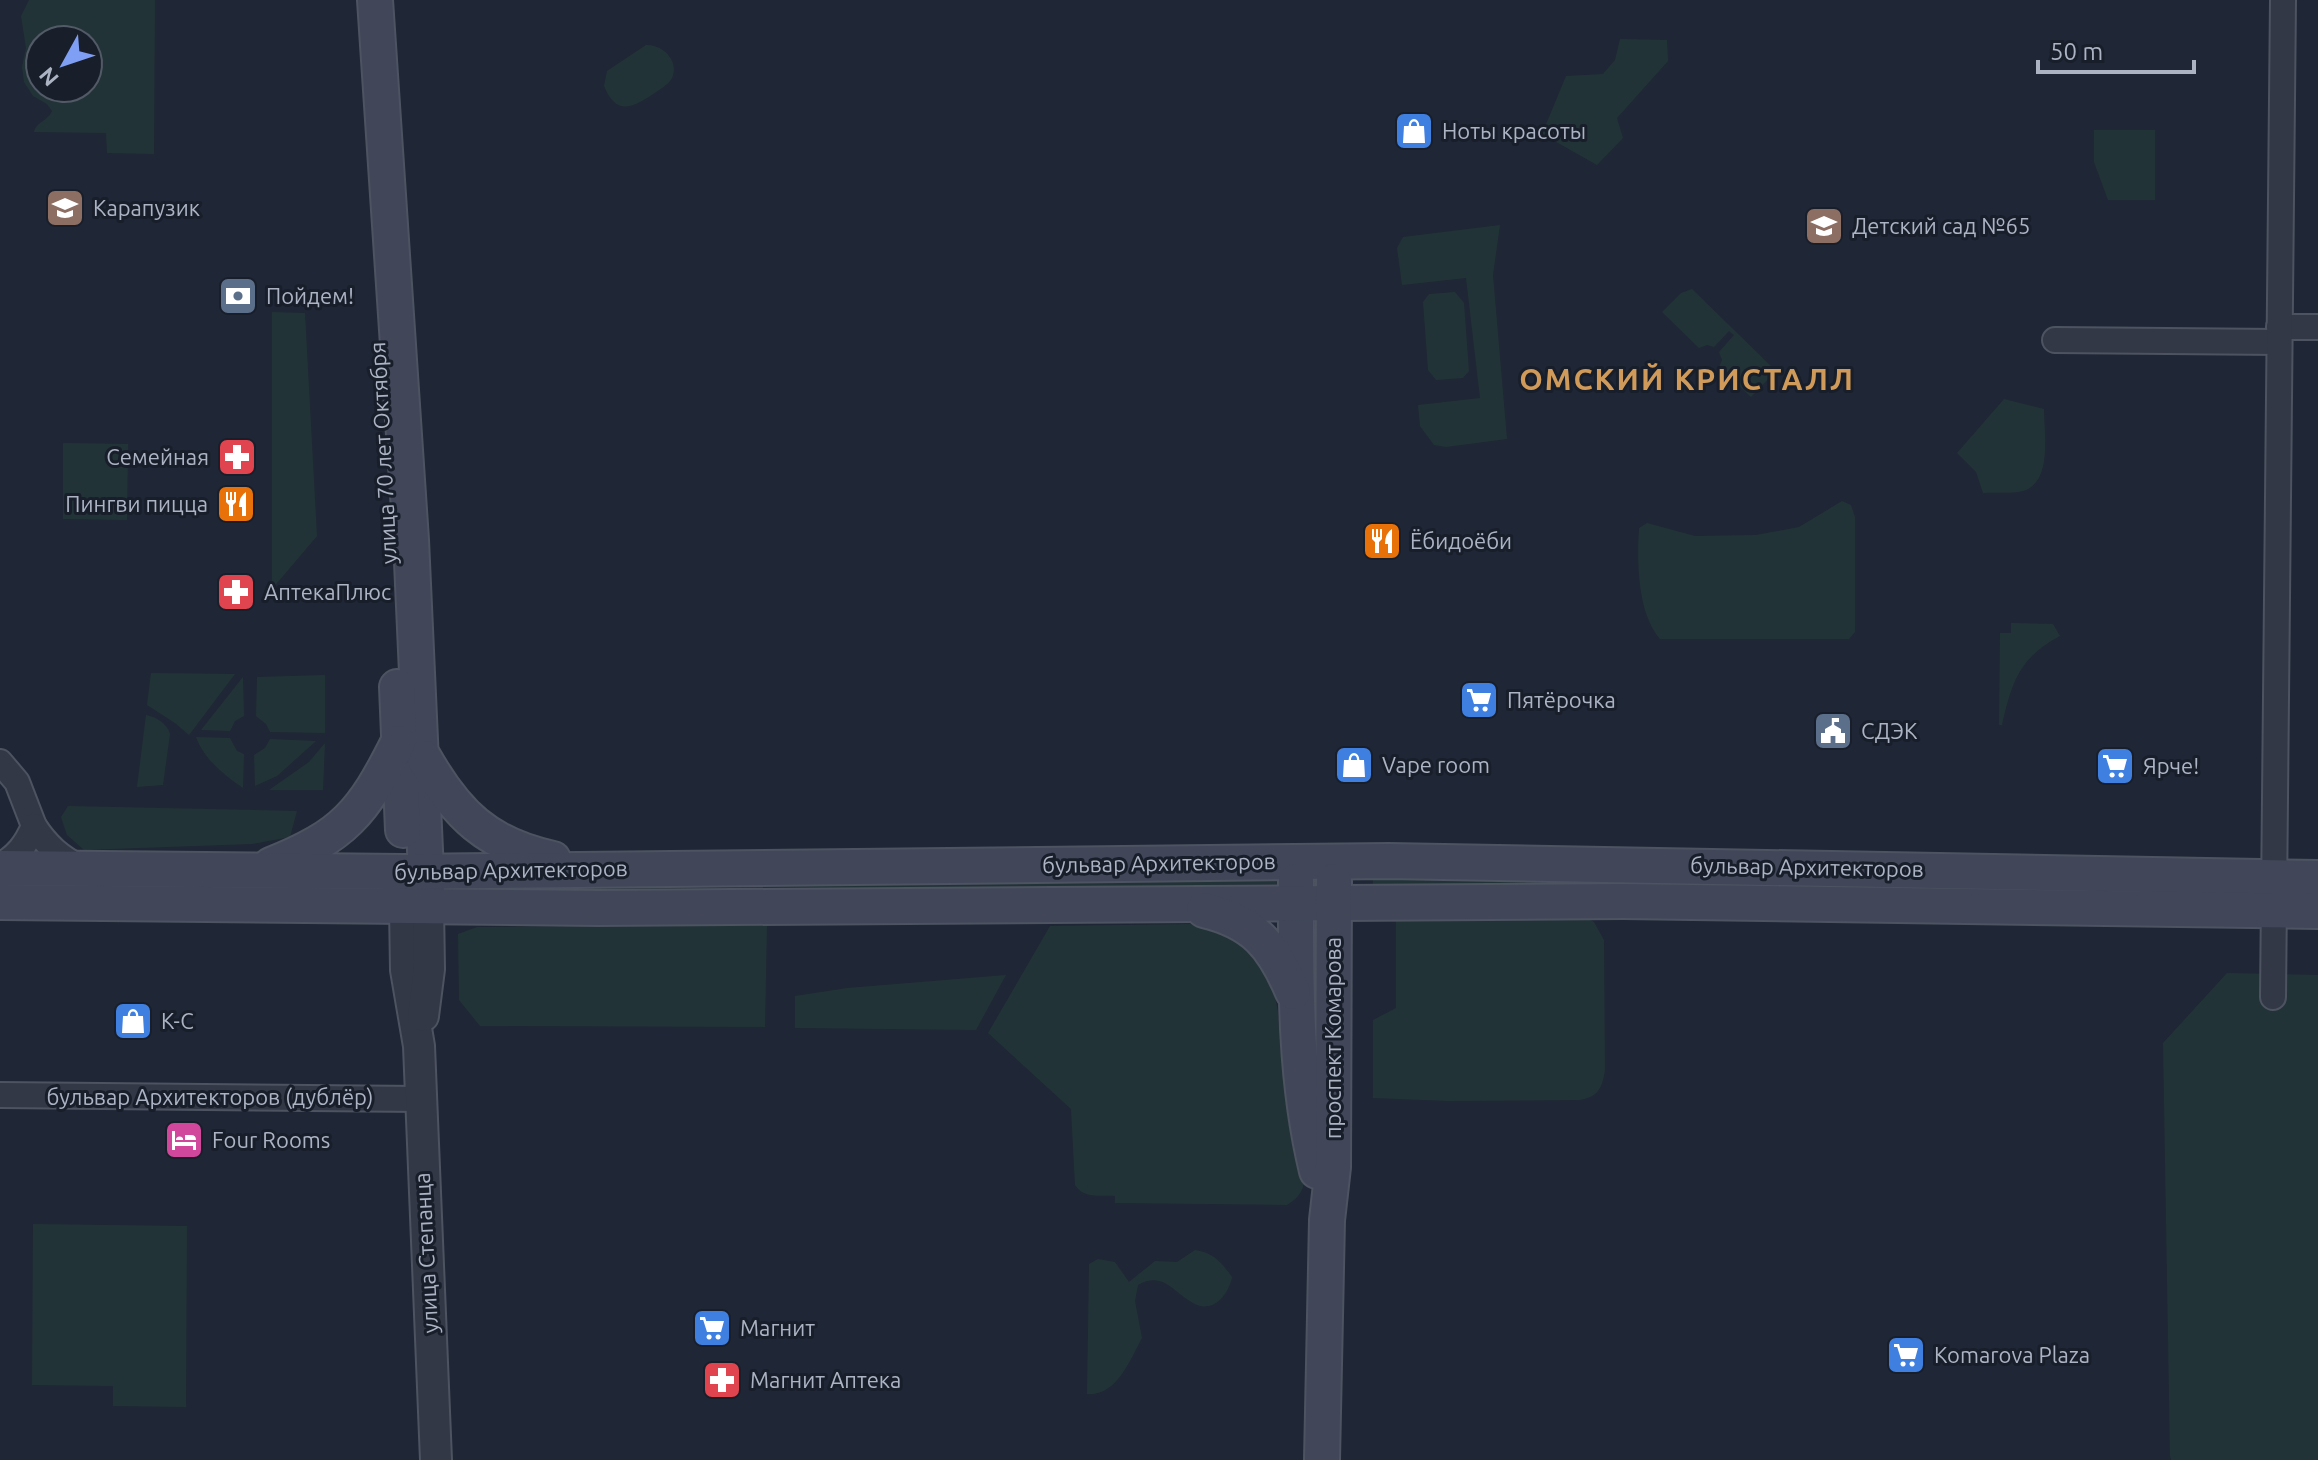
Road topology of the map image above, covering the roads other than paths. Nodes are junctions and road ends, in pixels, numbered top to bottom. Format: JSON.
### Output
{"nodes":[{"id":1,"x":354,"y":0,"type":"edge"},
{"id":2,"x":375,"y":0,"type":"edge"},
{"id":3,"x":2283,"y":0,"type":"edge"},
{"id":4,"x":2318,"y":327,"type":"edge"},
{"id":5,"x":2279,"y":334,"type":"junction"},
{"id":6,"x":2055,"y":340,"type":"dead end"},
{"id":7,"x":411,"y":750,"type":"junction"},
{"id":8,"x":0,"y":762,"type":"edge"},
{"id":9,"x":34,"y":824,"type":"junction"},
{"id":10,"x":1296,"y":862,"type":"junction"},
{"id":11,"x":1333,"y":862,"type":"junction"},
{"id":12,"x":0,"y":867,"type":"edge"},
{"id":13,"x":83,"y":869,"type":"junction"},
{"id":14,"x":600,"y":869,"type":"junction"},
{"id":15,"x":258,"y":870,"type":"junction"},
{"id":16,"x":416,"y":872,"type":"junction"},
{"id":17,"x":2318,"y":878,"type":"edge"},
{"id":18,"x":2274,"y":893,"type":"junction"},
{"id":19,"x":0,"y":902,"type":"edge"},
{"id":20,"x":1172,"y":903,"type":"junction"},
{"id":21,"x":1296,"y":903,"type":"junction"},
{"id":22,"x":1334,"y":903,"type":"junction"},
{"id":23,"x":416,"y":907,"type":"junction"},
{"id":24,"x":2318,"y":911,"type":"edge"},
{"id":25,"x":2273,"y":997,"type":"dead end"},
{"id":26,"x":1296,"y":999,"type":"junction"},
{"id":27,"x":0,"y":1095,"type":"edge"},
{"id":28,"x":420,"y":1099,"type":"junction"},
{"id":29,"x":1328,"y":1214,"type":"junction"},
{"id":30,"x":436,"y":1460,"type":"edge"},
{"id":31,"x":1322,"y":1460,"type":"edge"}],
"edges":[{"from":1,"to":7,"type":"main road","name":"улица 70 лет Октября"},
{"from":2,"to":7,"type":"main road","name":"улица 70 лет Октября"},
{"from":3,"to":5,"type":"street"},
{"from":4,"to":5,"type":"street"},
{"from":5,"to":6,"type":"street"},
{"from":5,"to":18,"type":"street"},
{"from":7,"to":14,"type":"main road"},
{"from":7,"to":15,"type":"main road"},
{"from":7,"to":16,"type":"main road","name":"улица 70 лет Октября"},
{"from":8,"to":9,"type":"street"},
{"from":9,"to":12,"type":"street"},
{"from":9,"to":13,"type":"street"},
{"from":10,"to":11,"type":"main road","name":"бульвар Архитекторов"},
{"from":10,"to":14,"type":"main road","name":"бульвар Архитекторов"},
{"from":10,"to":21,"type":"main road","name":"проспект Комарова"},
{"from":11,"to":18,"type":"main road","name":"бульвар Архитекторов"},
{"from":11,"to":22,"type":"main road","name":"проспект Комарова"},
{"from":12,"to":13,"type":"main road","name":"бульвар Архитекторов"},
{"from":13,"to":15,"type":"main road","name":"бульвар Архитекторов"},
{"from":14,"to":16,"type":"main road","name":"бульвар Архитекторов"},
{"from":15,"to":16,"type":"main road","name":"бульвар Архитекторов"},
{"from":16,"to":23,"type":"main road","name":"улица 70 лет Октября"},
{"from":17,"to":18,"type":"main road","name":"бульвар Архитекторов"},
{"from":18,"to":22,"type":"main road","name":"бульвар Архитекторов"},
{"from":18,"to":24,"type":"main road","name":"бульвар Архитекторов"},
{"from":18,"to":25,"type":"street"},
{"from":19,"to":23,"type":"main road","name":"бульвар Архитекторов"},
{"from":20,"to":21,"type":"main road","name":"бульвар Архитекторов"},
{"from":20,"to":23,"type":"main road","name":"бульвар Архитекторов"},
{"from":20,"to":26,"type":"main road"},
{"from":21,"to":22,"type":"main road","name":"бульвар Архитекторов"},
{"from":21,"to":26,"type":"main road","name":"проспект Комарова"},
{"from":22,"to":29,"type":"main road","name":"проспект Комарова"},
{"from":23,"to":28,"type":"street","name":"улица Степанца"},
{"from":26,"to":29,"type":"main road","name":"проспект Комарова"},
{"from":27,"to":28,"type":"street","name":"бульвар Архитекторов (дублёр)"},
{"from":28,"to":30,"type":"street","name":"улица Степанца"},
{"from":29,"to":31,"type":"main road","name":"проспект Комарова"}]}
